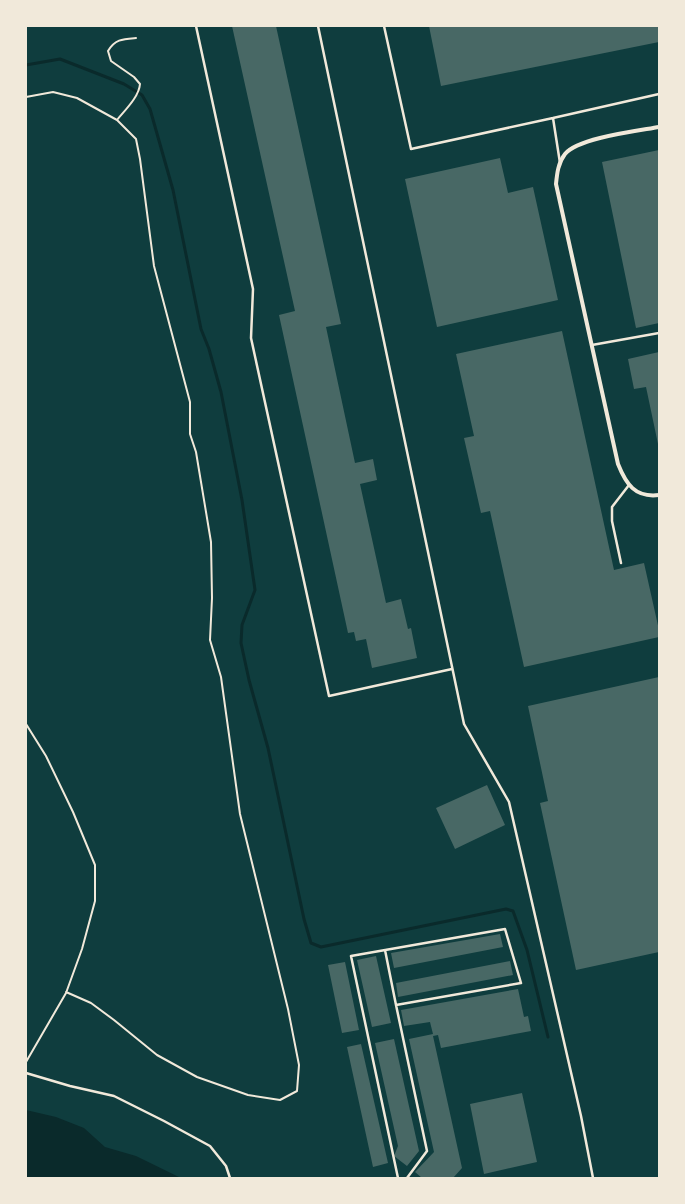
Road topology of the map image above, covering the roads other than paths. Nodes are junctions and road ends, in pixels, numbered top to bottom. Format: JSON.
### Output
{"nodes":[{"id":1,"x":196,"y":26,"type":"edge"},
{"id":2,"x":318,"y":26,"type":"edge"},
{"id":3,"x":384,"y":26,"type":"edge"},
{"id":4,"x":659,"y":94,"type":"edge"},
{"id":5,"x":553,"y":118,"type":"junction"},
{"id":6,"x":659,"y":127,"type":"edge"},
{"id":7,"x":560,"y":163,"type":"junction"},
{"id":8,"x":659,"y":333,"type":"edge"},
{"id":9,"x":592,"y":345,"type":"junction"},
{"id":10,"x":629,"y":485,"type":"junction"},
{"id":11,"x":659,"y":495,"type":"edge"},
{"id":12,"x":621,"y":563,"type":"dead end"},
{"id":13,"x":452,"y":669,"type":"junction"},
{"id":14,"x":385,"y":950,"type":"junction"},
{"id":15,"x":396,"y":1005,"type":"junction"},
{"id":16,"x":26,"y":1073,"type":"edge"},
{"id":17,"x":230,"y":1178,"type":"edge"},
{"id":18,"x":398,"y":1178,"type":"edge"},
{"id":19,"x":407,"y":1178,"type":"edge"},
{"id":20,"x":593,"y":1178,"type":"edge"}],
"edges":[{"from":1,"to":13,"type":"lane"},
{"from":2,"to":13,"type":"lane"},
{"from":3,"to":5,"type":"lane"},
{"from":4,"to":5,"type":"lane"},
{"from":5,"to":7,"type":"lane"},
{"from":6,"to":7,"type":"street"},
{"from":7,"to":9,"type":"street"},
{"from":8,"to":9,"type":"lane"},
{"from":9,"to":10,"type":"street"},
{"from":10,"to":11,"type":"street"},
{"from":10,"to":12,"type":"lane"},
{"from":13,"to":20,"type":"lane"},
{"from":14,"to":15,"type":"lane"},
{"from":14,"to":15,"type":"lane"},
{"from":14,"to":18,"type":"lane"},
{"from":15,"to":19,"type":"lane"},
{"from":16,"to":17,"type":"lane"}]}
